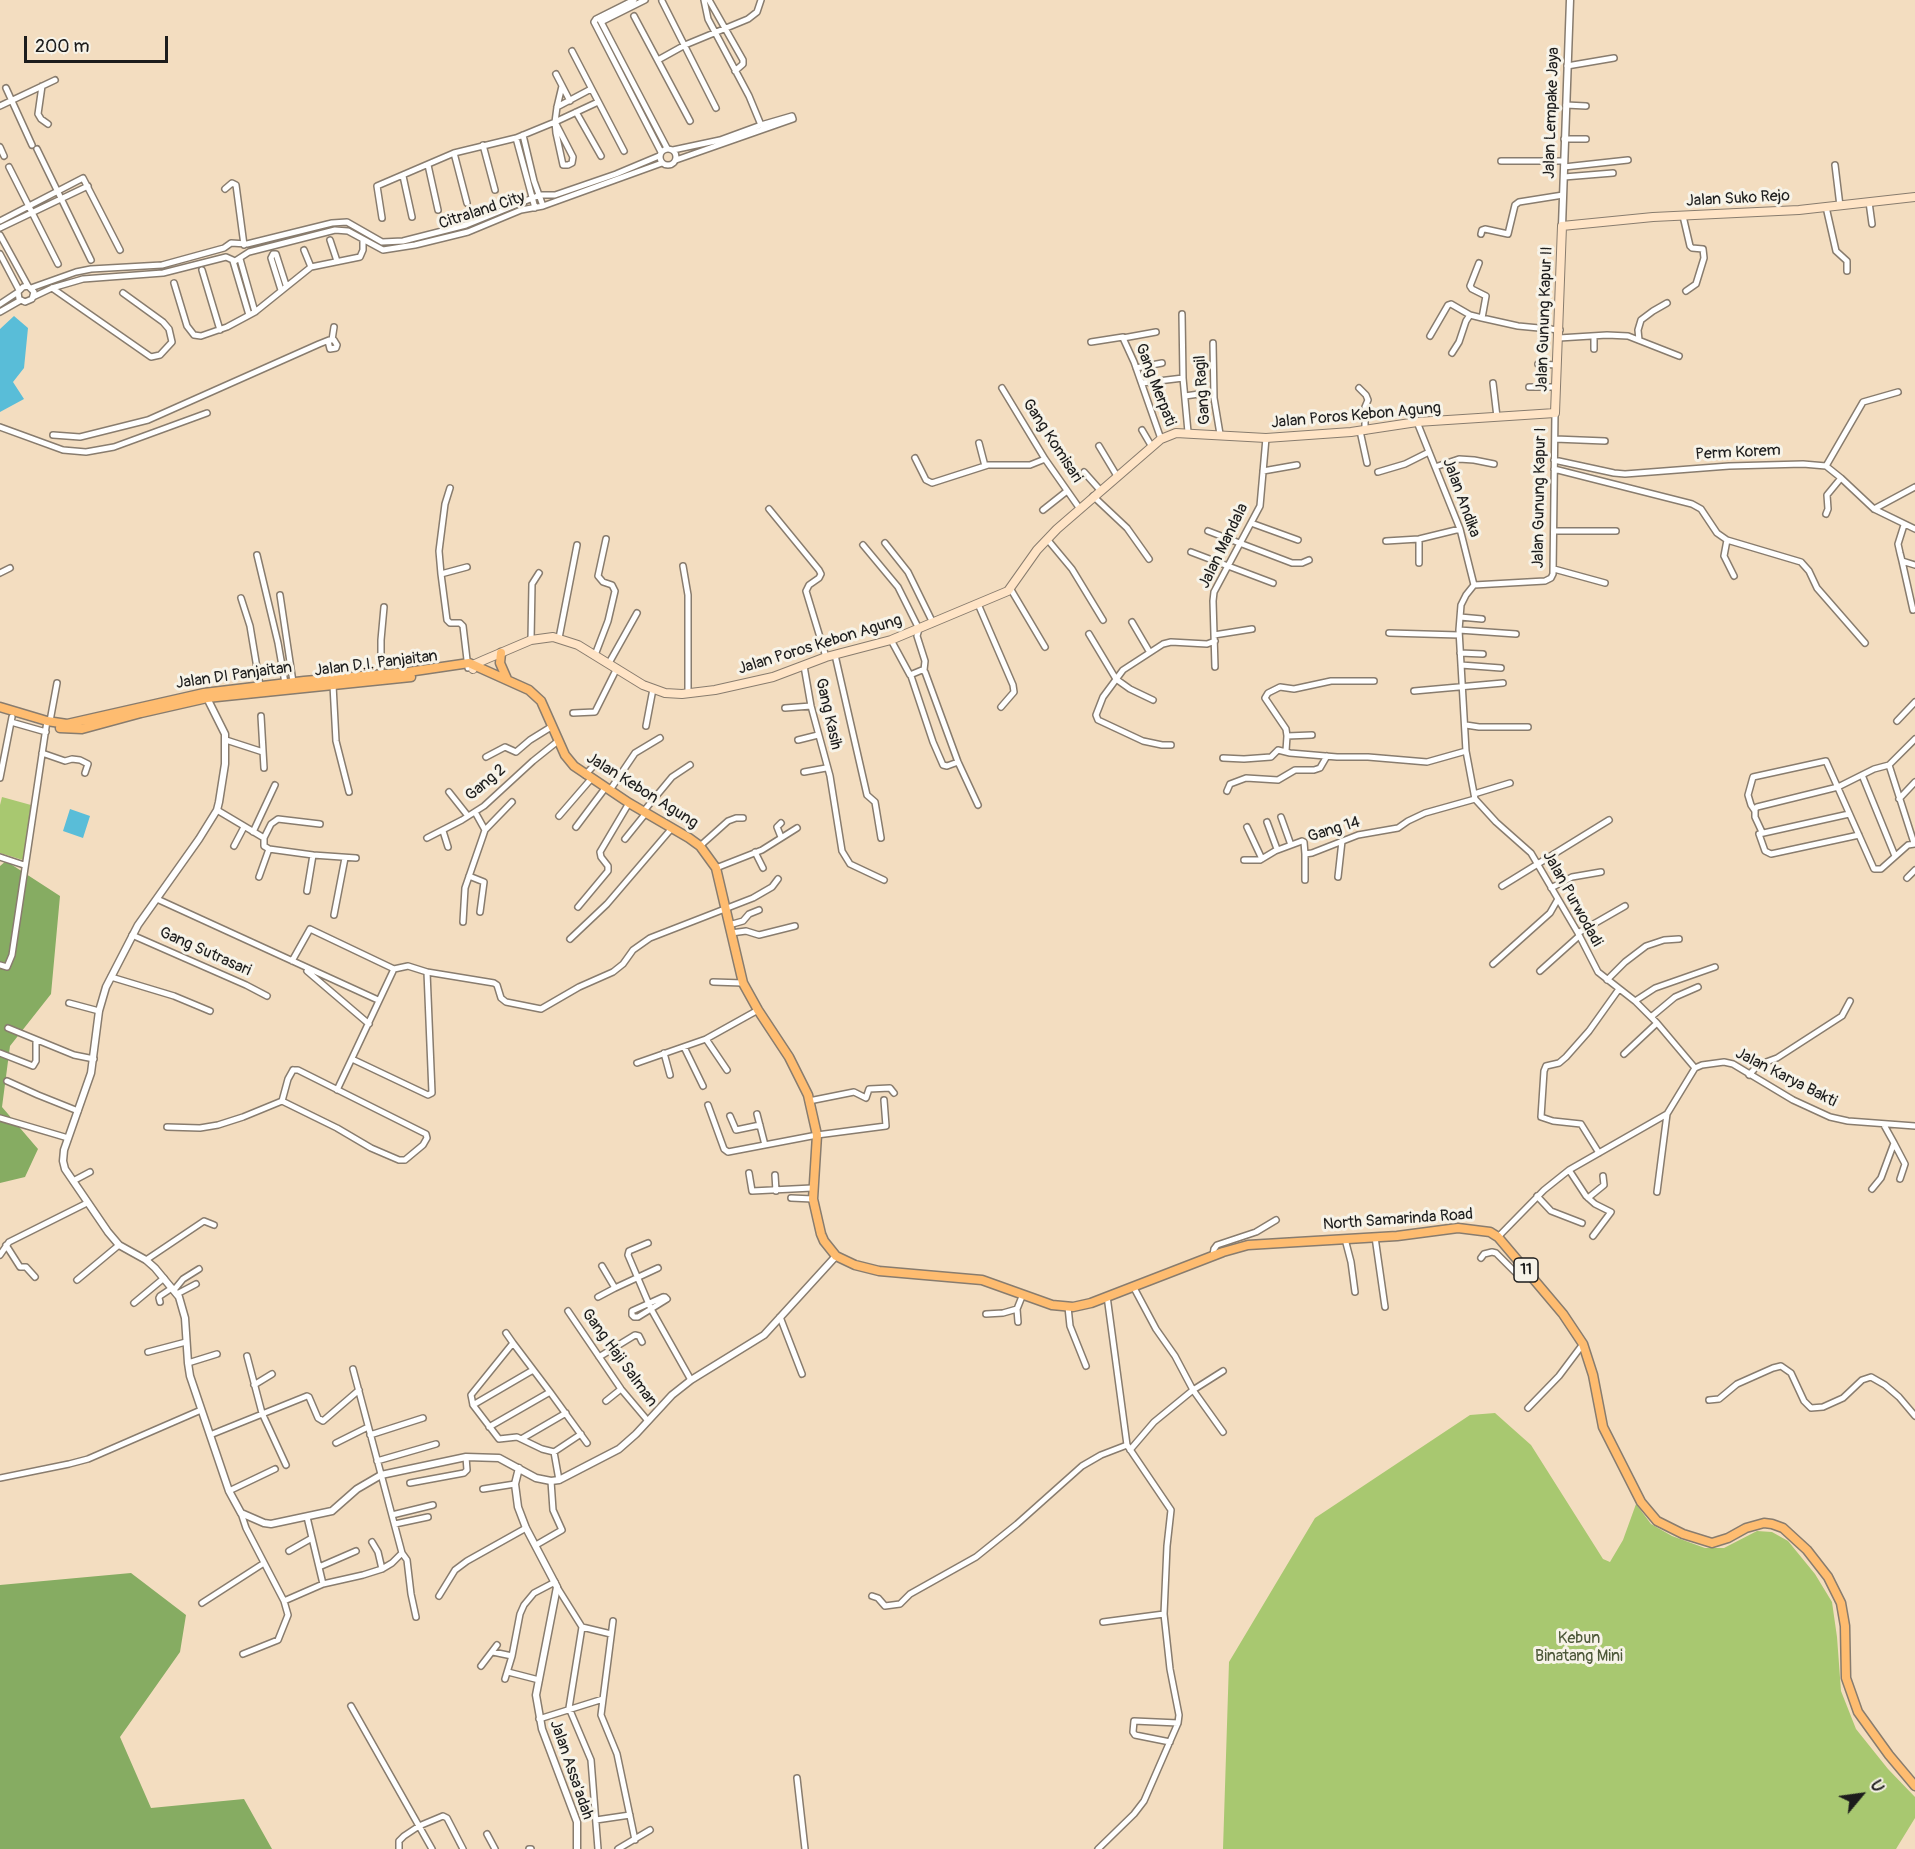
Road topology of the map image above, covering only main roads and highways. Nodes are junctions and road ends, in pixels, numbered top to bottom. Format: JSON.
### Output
{"nodes":[{"id":1,"x":1915,"y":197,"type":"edge"},
{"id":2,"x":1562,"y":226,"type":"joint"},
{"id":3,"x":1556,"y":413,"type":"joint"},
{"id":4,"x":501,"y":653,"type":"junction"},
{"id":5,"x":473,"y":667,"type":"junction"},
{"id":6,"x":507,"y":679,"type":"junction"},
{"id":7,"x":304,"y":684,"type":"junction"},
{"id":8,"x":205,"y":696,"type":"junction"},
{"id":9,"x":0,"y":707,"type":"edge"},
{"id":10,"x":0,"y":712,"type":"edge"},
{"id":11,"x":47,"y":725,"type":"junction"},
{"id":12,"x":837,"y":1256,"type":"joint"},
{"id":13,"x":1915,"y":1786,"type":"edge"}],
"edges":[{"from":1,"to":2,"type":"main road","name":"Jalan Suko Rejo"},
{"from":2,"to":3,"type":"main road","name":"Jalan Gunung Kapur II"},
{"from":3,"to":4,"type":"main road","name":"Jalan Poros Kebon Agung"},
{"from":4,"to":5,"type":"main road","name":"Jalan Poros Kebon Agung"},
{"from":4,"to":6,"type":"highway"},
{"from":5,"to":6,"type":"highway","name":"Jalan Kebon Agung"},
{"from":5,"to":7,"type":"highway","name":"Jalan DI Panjaitan"},
{"from":5,"to":7,"type":"highway","name":"Jalan D.I. Panjaitan"},
{"from":6,"to":12,"type":"highway","name":"Jalan Kebon Agung"},
{"from":7,"to":8,"type":"highway","name":"Jalan D.I. Panjaitan"},
{"from":7,"to":8,"type":"highway","name":"Jalan DI Panjaitan"},
{"from":8,"to":11,"type":"highway","name":"Jalan DI Panjaitan"},
{"from":9,"to":11,"type":"highway","name":"Jalan DI Panjaitan"},
{"from":10,"to":11,"type":"highway"},
{"from":12,"to":13,"type":"highway","name":"North Samarinda Road","number":"11"}]}
